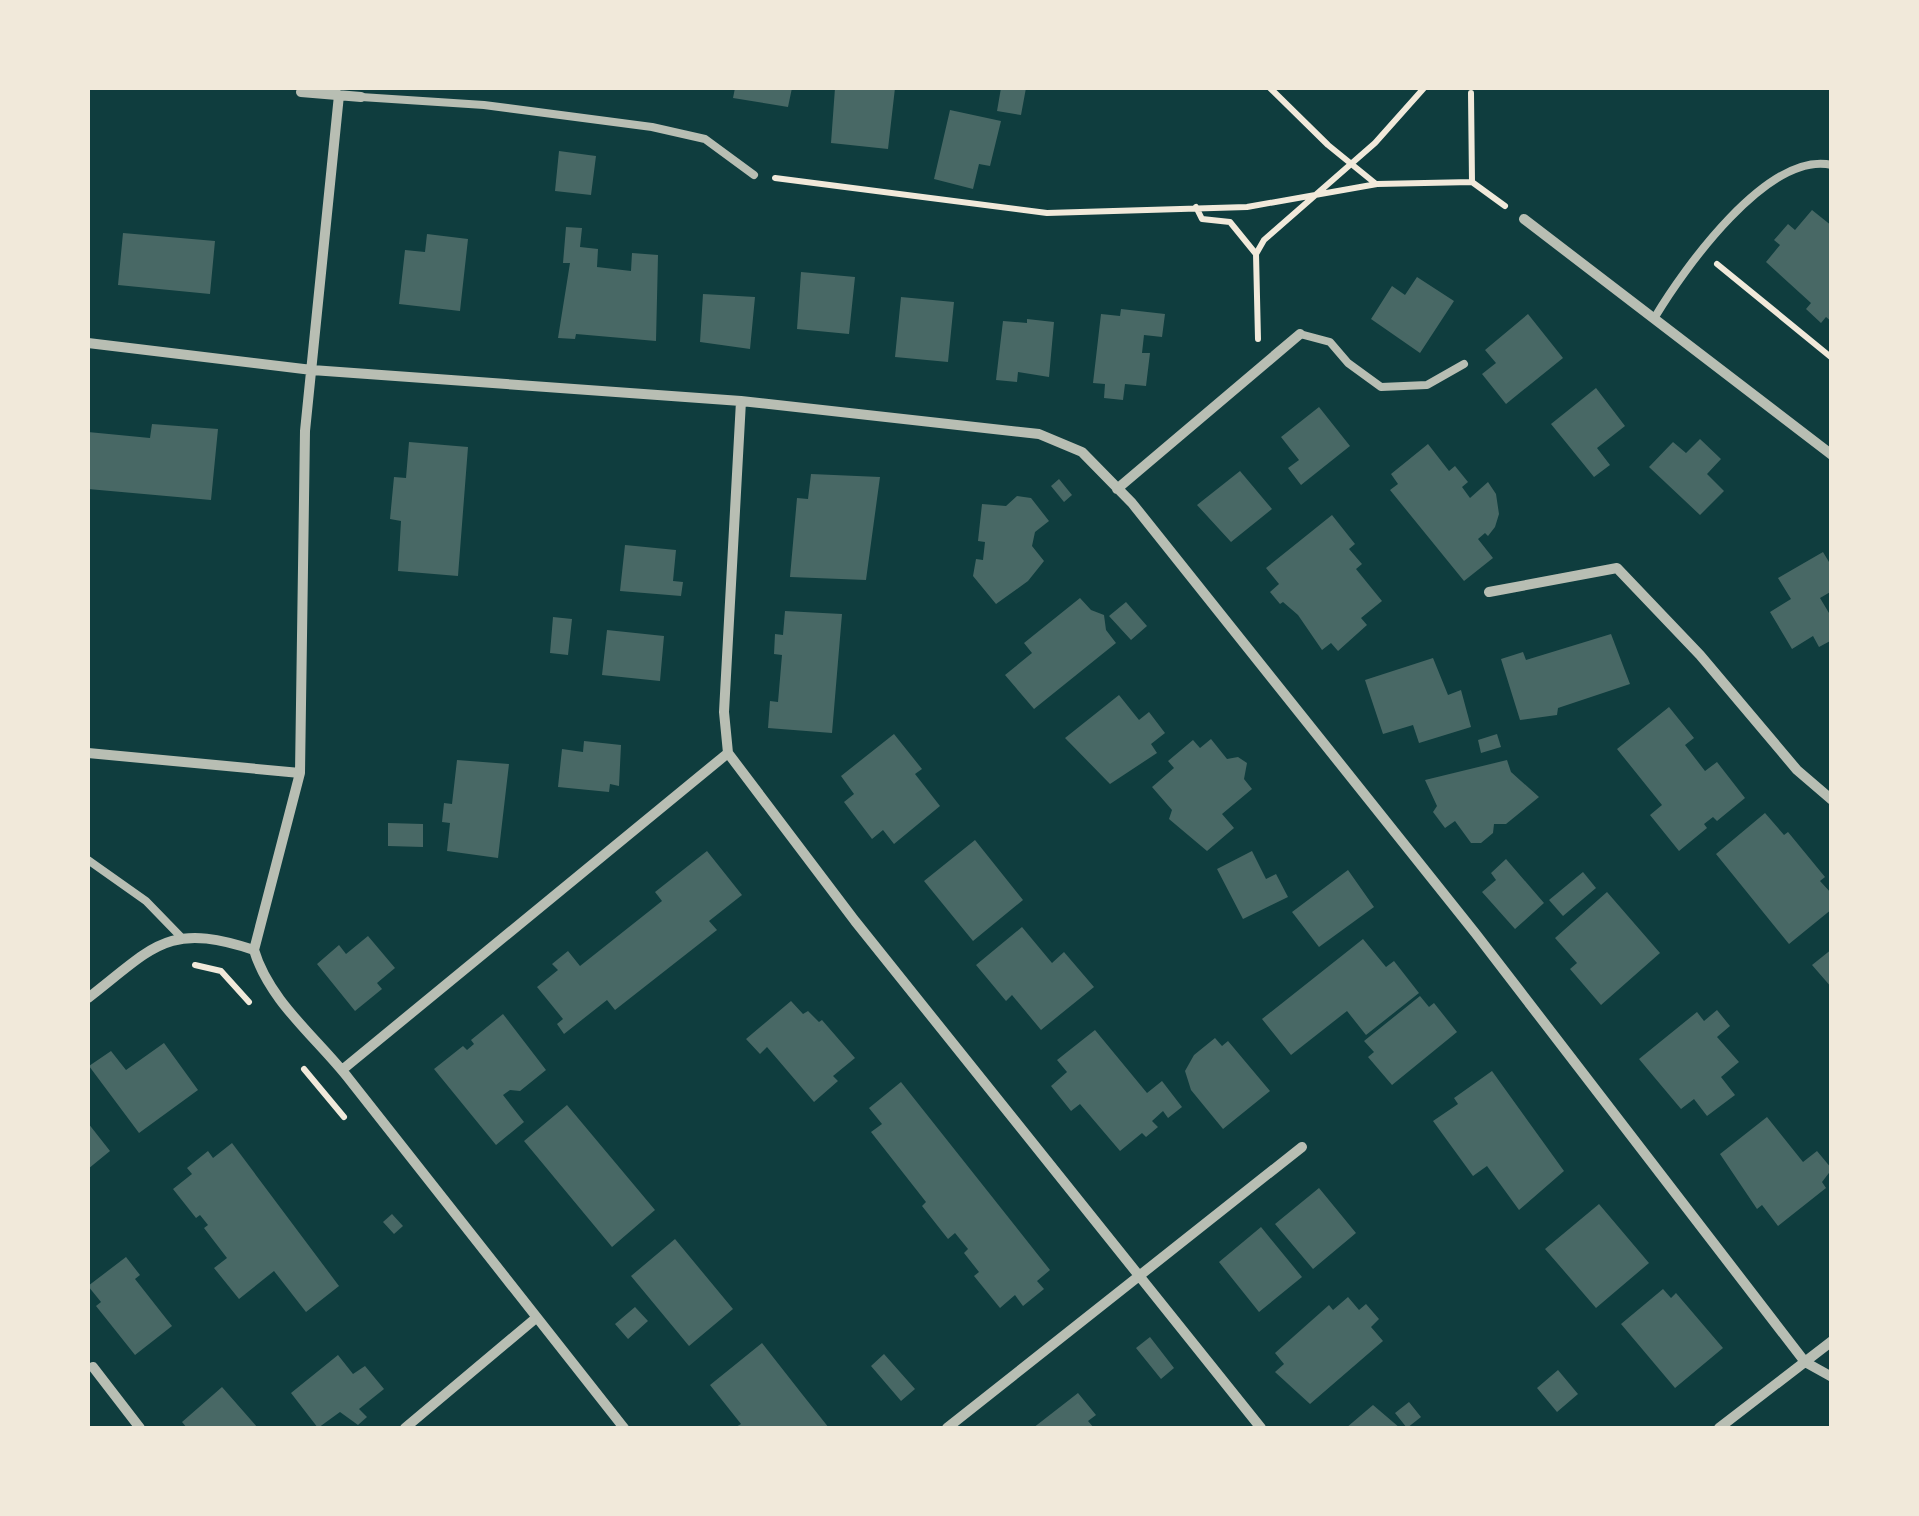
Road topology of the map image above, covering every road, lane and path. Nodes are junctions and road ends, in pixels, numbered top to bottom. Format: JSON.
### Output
{"nodes":[{"id":1,"x":1270,"y":88,"type":"edge"},
{"id":2,"x":1424,"y":88,"type":"edge"},
{"id":3,"x":301,"y":92,"type":"dead end"},
{"id":4,"x":1471,"y":93,"type":"dead end"},
{"id":5,"x":339,"y":95,"type":"junction"},
{"id":6,"x":360,"y":97,"type":"joint"},
{"id":7,"x":1351,"y":164,"type":"junction"},
{"id":8,"x":1832,"y":164,"type":"edge"},
{"id":9,"x":754,"y":175,"type":"joint"},
{"id":10,"x":1472,"y":182,"type":"junction"},
{"id":11,"x":1377,"y":184,"type":"junction"},
{"id":12,"x":1320,"y":191,"type":"junction"},
{"id":13,"x":1196,"y":207,"type":"junction"},
{"id":14,"x":1524,"y":219,"type":"joint"},
{"id":15,"x":1701,"y":251,"type":"junction"},
{"id":16,"x":1256,"y":254,"type":"junction"},
{"id":17,"x":1655,"y":317,"type":"junction"},
{"id":18,"x":1300,"y":334,"type":"joint"},
{"id":19,"x":88,"y":343,"type":"edge"},
{"id":20,"x":1832,"y":358,"type":"edge"},
{"id":21,"x":1464,"y":364,"type":"dead end"},
{"id":22,"x":312,"y":370,"type":"junction"},
{"id":23,"x":1258,"y":370,"type":"junction"},
{"id":24,"x":740,"y":401,"type":"junction"},
{"id":25,"x":1832,"y":455,"type":"edge"},
{"id":26,"x":1117,"y":489,"type":"junction"},
{"id":27,"x":1489,"y":592,"type":"dead end"},
{"id":28,"x":88,"y":753,"type":"edge"},
{"id":29,"x":728,"y":754,"type":"junction"},
{"id":30,"x":300,"y":773,"type":"junction"},
{"id":31,"x":1832,"y":800,"type":"edge"},
{"id":32,"x":88,"y":860,"type":"edge"},
{"id":33,"x":180,"y":936,"type":"junction"},
{"id":34,"x":254,"y":950,"type":"junction"},
{"id":35,"x":178,"y":964,"type":"dead end"},
{"id":36,"x":88,"y":998,"type":"edge"},
{"id":37,"x":250,"y":1004,"type":"dead end"},
{"id":38,"x":300,"y":1063,"type":"dead end"},
{"id":39,"x":342,"y":1070,"type":"junction"},
{"id":40,"x":348,"y":1123,"type":"dead end"},
{"id":41,"x":1302,"y":1146,"type":"dead end"},
{"id":42,"x":1139,"y":1276,"type":"junction"},
{"id":43,"x":536,"y":1318,"type":"junction"},
{"id":44,"x":1832,"y":1341,"type":"edge"},
{"id":45,"x":1805,"y":1362,"type":"junction"},
{"id":46,"x":93,"y":1367,"type":"dead end"},
{"id":47,"x":1832,"y":1377,"type":"edge"},
{"id":48,"x":140,"y":1428,"type":"edge"},
{"id":49,"x":405,"y":1428,"type":"edge"},
{"id":50,"x":624,"y":1428,"type":"edge"},
{"id":51,"x":947,"y":1428,"type":"edge"},
{"id":52,"x":1262,"y":1428,"type":"edge"},
{"id":53,"x":1719,"y":1428,"type":"edge"}],
"edges":[{"from":1,"to":7,"type":"path"},
{"from":2,"to":7,"type":"path"},
{"from":3,"to":5,"type":"street"},
{"from":4,"to":10,"type":"path"},
{"from":5,"to":6,"type":"street"},
{"from":5,"to":22,"type":"street"},
{"from":6,"to":9,"type":"lane"},
{"from":7,"to":11,"type":"path"},
{"from":7,"to":12,"type":"path"},
{"from":8,"to":15,"type":"lane"},
{"from":9,"to":13,"type":"path"},
{"from":10,"to":11,"type":"path"},
{"from":10,"to":14,"type":"path"},
{"from":11,"to":12,"type":"path"},
{"from":12,"to":13,"type":"path"},
{"from":12,"to":16,"type":"path"},
{"from":13,"to":16,"type":"path"},
{"from":14,"to":17,"type":"street"},
{"from":15,"to":17,"type":"lane"},
{"from":15,"to":20,"type":"path"},
{"from":16,"to":23,"type":"path"},
{"from":17,"to":25,"type":"street"},
{"from":18,"to":21,"type":"lane"},
{"from":18,"to":23,"type":"street"},
{"from":19,"to":22,"type":"street"},
{"from":22,"to":24,"type":"street"},
{"from":22,"to":30,"type":"street"},
{"from":23,"to":26,"type":"street"},
{"from":24,"to":26,"type":"street"},
{"from":24,"to":29,"type":"street"},
{"from":26,"to":45,"type":"street"},
{"from":27,"to":31,"type":"street"},
{"from":28,"to":30,"type":"street"},
{"from":29,"to":39,"type":"street"},
{"from":29,"to":42,"type":"street"},
{"from":30,"to":34,"type":"street"},
{"from":32,"to":33,"type":"lane"},
{"from":33,"to":34,"type":"street"},
{"from":33,"to":36,"type":"street"},
{"from":34,"to":39,"type":"street"},
{"from":35,"to":37,"type":"path"},
{"from":38,"to":40,"type":"path"},
{"from":39,"to":43,"type":"street"},
{"from":41,"to":42,"type":"street"},
{"from":42,"to":51,"type":"street"},
{"from":42,"to":52,"type":"street"},
{"from":43,"to":49,"type":"street"},
{"from":43,"to":50,"type":"street"},
{"from":44,"to":45,"type":"street"},
{"from":45,"to":47,"type":"street"},
{"from":45,"to":53,"type":"street"},
{"from":46,"to":48,"type":"street"}]}
